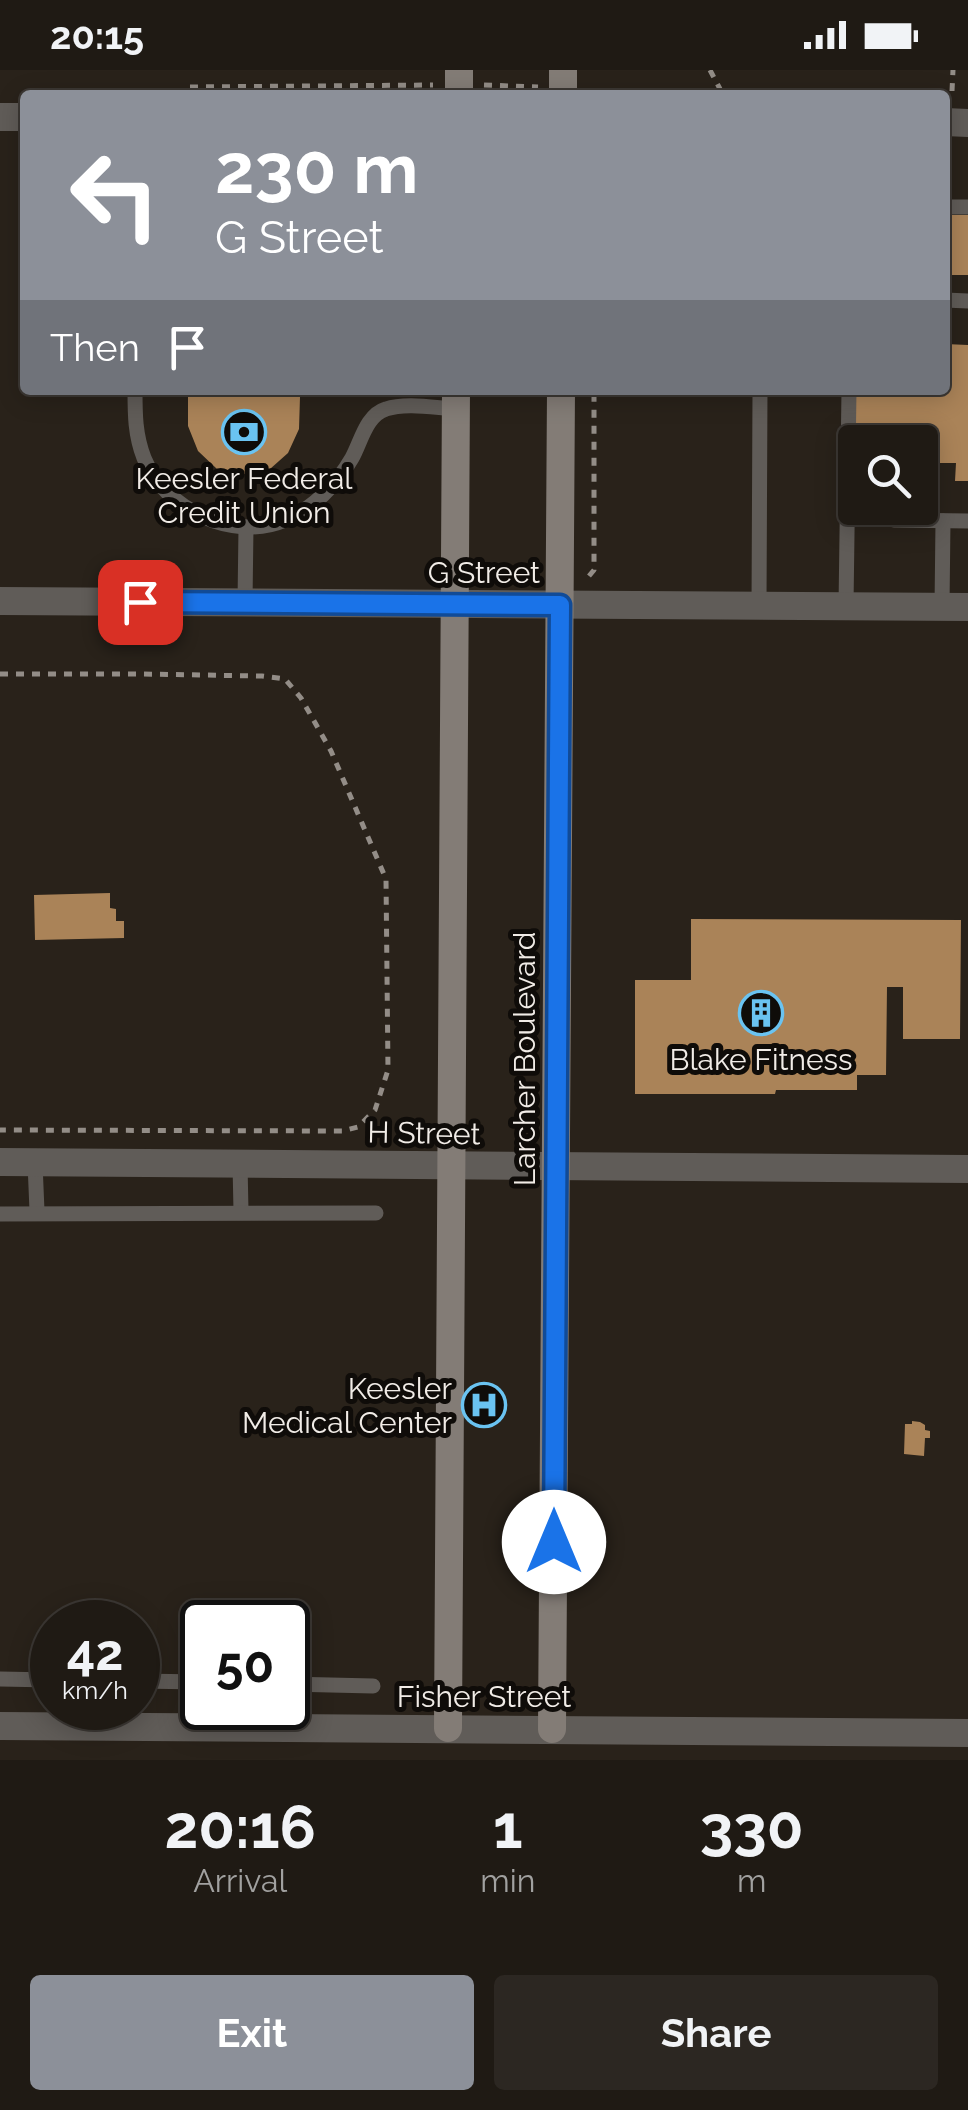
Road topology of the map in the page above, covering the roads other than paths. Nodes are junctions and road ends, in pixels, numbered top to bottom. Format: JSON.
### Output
{"nodes":[{"id":1,"x":136,"y":395,"type":"edge"},
{"id":2,"x":561,"y":395,"type":"edge"},
{"id":3,"x":760,"y":395,"type":"edge"},
{"id":4,"x":850,"y":395,"type":"edge"},
{"id":5,"x":456,"y":400,"type":"edge"},
{"id":6,"x":938,"y":520,"type":"edge"},
{"id":7,"x":943,"y":520,"type":"junction"},
{"id":8,"x":968,"y":521,"type":"edge"},
{"id":9,"x":246,"y":527,"type":"junction"},
{"id":10,"x":0,"y":601,"type":"edge"},
{"id":11,"x":244,"y":602,"type":"junction"},
{"id":12,"x":454,"y":604,"type":"junction"},
{"id":13,"x":560,"y":605,"type":"junction"},
{"id":14,"x":760,"y":606,"type":"junction"},
{"id":15,"x":846,"y":606,"type":"junction"},
{"id":16,"x":955,"y":607,"type":"edge"},
{"id":17,"x":0,"y":1162,"type":"edge"},
{"id":18,"x":35,"y":1162,"type":"junction"},
{"id":19,"x":240,"y":1164,"type":"junction"},
{"id":20,"x":451,"y":1166,"type":"junction"},
{"id":21,"x":556,"y":1168,"type":"junction"},
{"id":22,"x":968,"y":1169,"type":"edge"},
{"id":23,"x":241,"y":1211,"type":"junction"},
{"id":24,"x":37,"y":1212,"type":"junction"},
{"id":25,"x":376,"y":1213,"type":"dead end"},
{"id":26,"x":0,"y":1214,"type":"edge"},
{"id":27,"x":0,"y":1679,"type":"edge"},
{"id":28,"x":30,"y":1680,"type":"edge"},
{"id":29,"x":310,"y":1685,"type":"edge"},
{"id":30,"x":373,"y":1686,"type":"dead end"},
{"id":31,"x":0,"y":1726,"type":"edge"},
{"id":32,"x":448,"y":1728,"type":"junction"},
{"id":33,"x":552,"y":1729,"type":"junction"},
{"id":34,"x":968,"y":1733,"type":"edge"}],
"edges":[{"from":1,"to":9,"type":"lane"},
{"from":2,"to":13,"type":"main road","name":"Larcher Boulevard"},
{"from":3,"to":14,"type":"lane"},
{"from":4,"to":15,"type":"lane"},
{"from":5,"to":9,"type":"lane"},
{"from":5,"to":12,"type":"main road"},
{"from":6,"to":7,"type":"lane"},
{"from":7,"to":8,"type":"lane"},
{"from":7,"to":16,"type":"lane"},
{"from":9,"to":11,"type":"lane"},
{"from":10,"to":11,"type":"street","name":"G Street"},
{"from":11,"to":12,"type":"street","name":"G Street"},
{"from":12,"to":13,"type":"street","name":"G Street"},
{"from":12,"to":20,"type":"main road"},
{"from":13,"to":14,"type":"street","name":"G Street"},
{"from":13,"to":21,"type":"main road","name":"Larcher Boulevard"},
{"from":14,"to":15,"type":"street","name":"G Street"},
{"from":15,"to":16,"type":"street","name":"G Street"},
{"from":17,"to":18,"type":"street","name":"H Street"},
{"from":18,"to":19,"type":"street","name":"H Street"},
{"from":18,"to":24,"type":"lane"},
{"from":19,"to":20,"type":"street","name":"H Street"},
{"from":19,"to":23,"type":"lane"},
{"from":20,"to":21,"type":"street","name":"H Street"},
{"from":20,"to":32,"type":"main road"},
{"from":21,"to":22,"type":"street","name":"H Street"},
{"from":21,"to":33,"type":"main road","name":"Larcher Boulevard"},
{"from":23,"to":24,"type":"lane"},
{"from":23,"to":25,"type":"lane"},
{"from":24,"to":26,"type":"lane"},
{"from":27,"to":28,"type":"lane"},
{"from":29,"to":30,"type":"lane"},
{"from":31,"to":32,"type":"street","name":"Fisher Street"},
{"from":32,"to":33,"type":"street","name":"Fisher Street"},
{"from":33,"to":34,"type":"street","name":"Fisher Street"}]}
